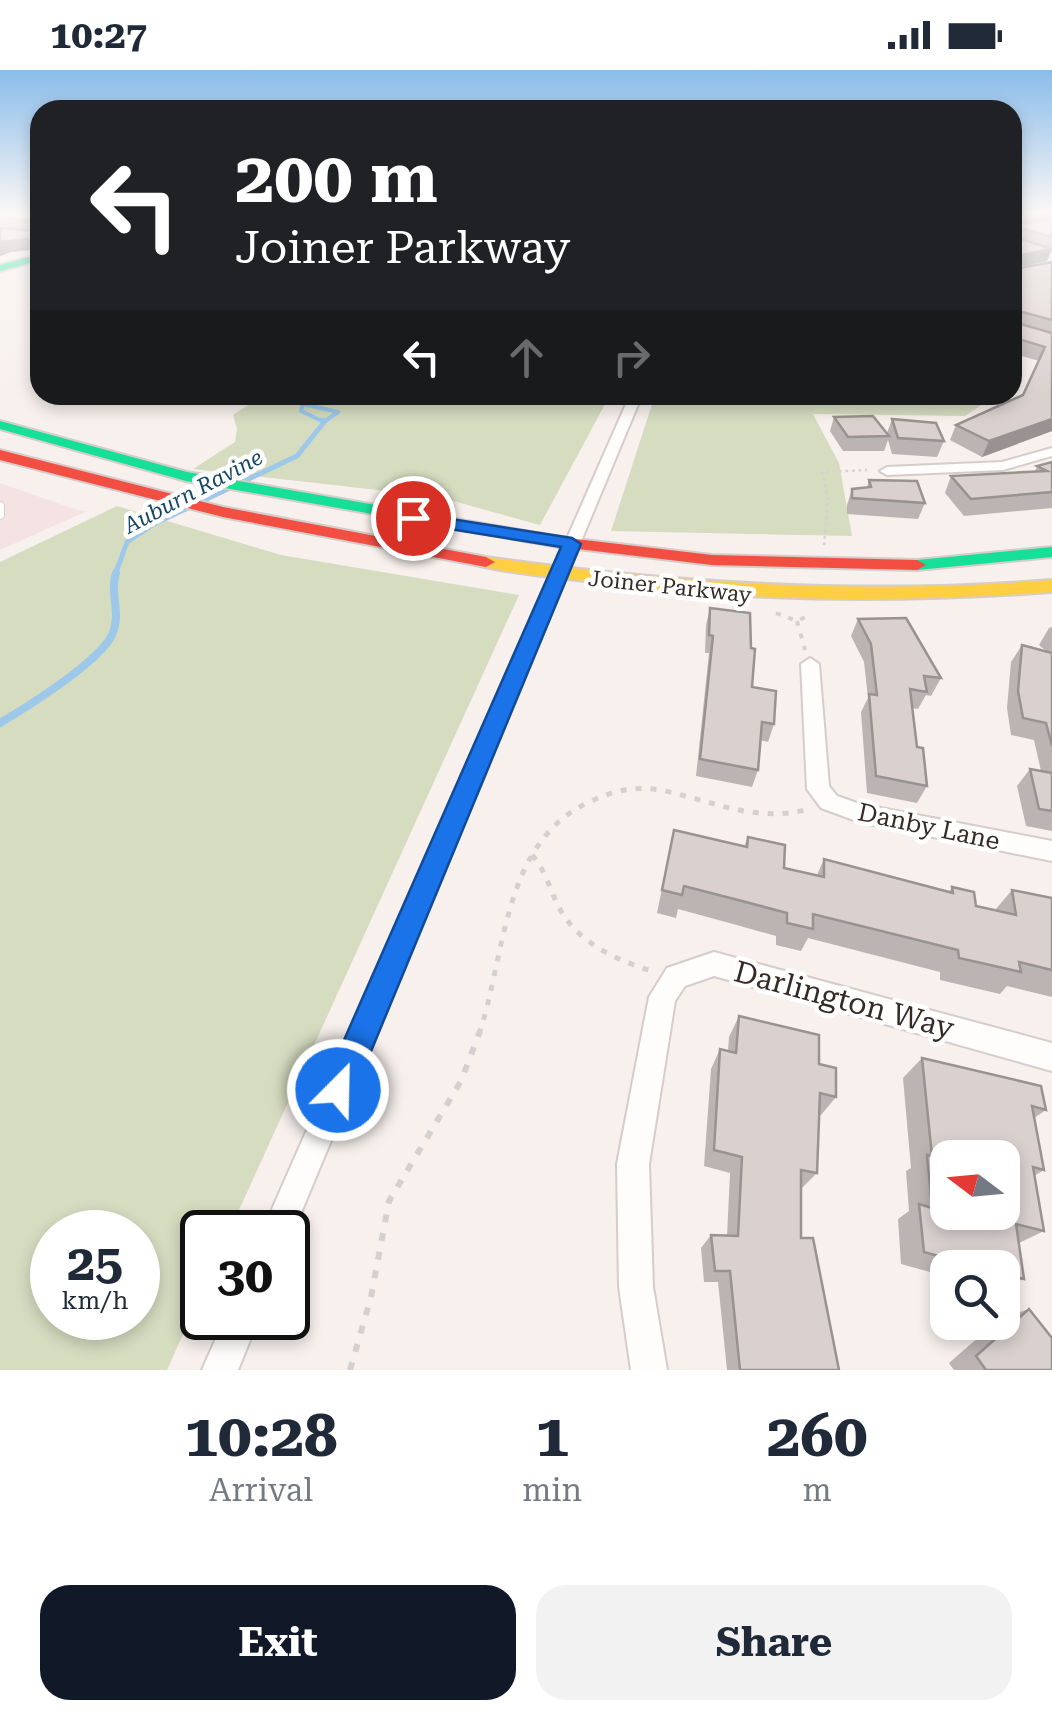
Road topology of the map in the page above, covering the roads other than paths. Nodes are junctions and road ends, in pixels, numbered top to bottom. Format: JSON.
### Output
{"nodes":[{"id":1,"x":632,"y":405,"type":"edge"},
{"id":2,"x":4,"y":429,"type":"edge"},
{"id":3,"x":1052,"y":452,"type":"edge"},
{"id":4,"x":0,"y":455,"type":"edge"},
{"id":5,"x":887,"y":471,"type":"road end"},
{"id":6,"x":0,"y":506,"type":"edge"},
{"id":7,"x":0,"y":515,"type":"edge"},
{"id":8,"x":572,"y":544,"type":"junction"},
{"id":9,"x":1052,"y":552,"type":"edge"},
{"id":10,"x":558,"y":574,"type":"junction"},
{"id":11,"x":1052,"y":586,"type":"edge"},
{"id":12,"x":810,"y":664,"type":"road end"},
{"id":13,"x":1052,"y":851,"type":"edge"},
{"id":14,"x":1052,"y":1057,"type":"edge"},
{"id":15,"x":287,"y":1210,"type":"edge"},
{"id":16,"x":233,"y":1340,"type":"edge"},
{"id":17,"x":220,"y":1370,"type":"edge"},
{"id":18,"x":649,"y":1370,"type":"edge"}],
"edges":[{"from":1,"to":8,"type":"street"},
{"from":2,"to":8,"type":"main road","name":"Joiner Parkway"},
{"from":3,"to":5,"type":"street"},
{"from":4,"to":10,"type":"main road","name":"Joiner Parkway"},
{"from":6,"to":7,"type":"lane"},
{"from":8,"to":9,"type":"main road","name":"Joiner Parkway"},
{"from":8,"to":10,"type":"street"},
{"from":10,"to":11,"type":"main road","name":"Joiner Parkway"},
{"from":10,"to":15,"type":"street"},
{"from":12,"to":13,"type":"street","name":"Danby Lane"},
{"from":14,"to":18,"type":"street","name":"Darlington Way"},
{"from":16,"to":17,"type":"street"}]}
